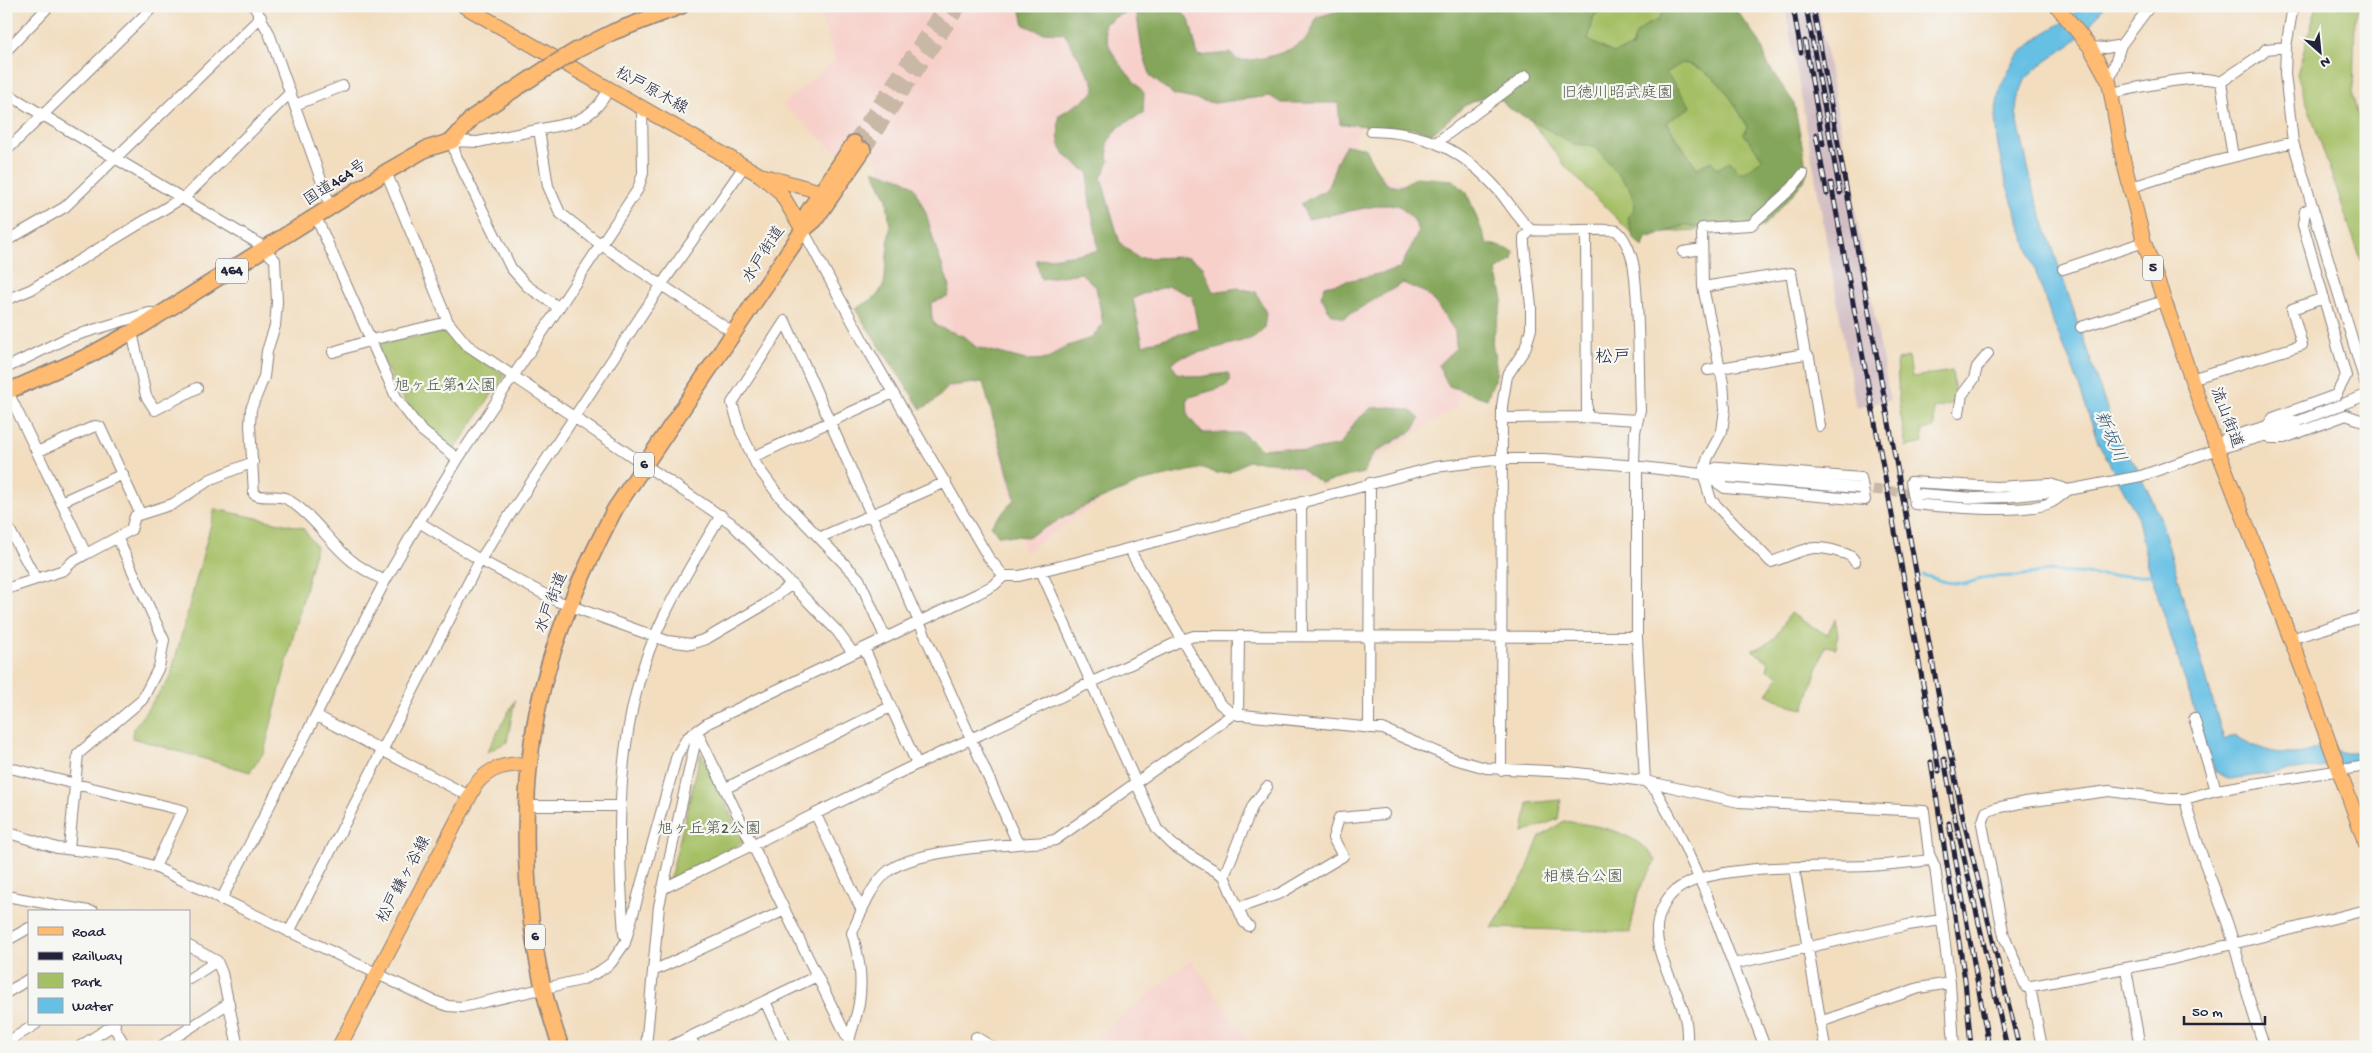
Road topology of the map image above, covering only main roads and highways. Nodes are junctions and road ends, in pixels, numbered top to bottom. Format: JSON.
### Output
{"nodes":[{"id":1,"x":464,"y":6,"type":"edge"},
{"id":2,"x":681,"y":6,"type":"edge"},
{"id":3,"x":2062,"y":12,"type":"edge"},
{"id":4,"x":760,"y":175,"type":"junction"},
{"id":5,"x":821,"y":192,"type":"junction"},
{"id":6,"x":803,"y":230,"type":"junction"},
{"id":7,"x":7,"y":392,"type":"edge"},
{"id":8,"x":529,"y":764,"type":"junction"},
{"id":9,"x":2366,"y":844,"type":"edge"},
{"id":10,"x":339,"y":1047,"type":"edge"},
{"id":11,"x":561,"y":1047,"type":"edge"}],
"edges":[{"from":1,"to":4,"type":"main road","name":"松戸原木線"},
{"from":2,"to":7,"type":"highway","name":"国道464号","number":"464","bridge":true},
{"from":3,"to":9,"type":"main road","name":"流山街道","number":"5"},
{"from":4,"to":5,"type":"main road"},
{"from":4,"to":6,"type":"main road","name":"松戸原木線"},
{"from":5,"to":6,"type":"highway","name":"水戸街道","number":"6"},
{"from":5,"to":6,"type":"highway","name":"水戸街道","number":"6"},
{"from":6,"to":8,"type":"highway","name":"水戸街道","number":"6"},
{"from":8,"to":10,"type":"main road","name":"松戸鎌ヶ谷線"},
{"from":8,"to":11,"type":"highway","name":"水戸街道","number":"6"}]}
